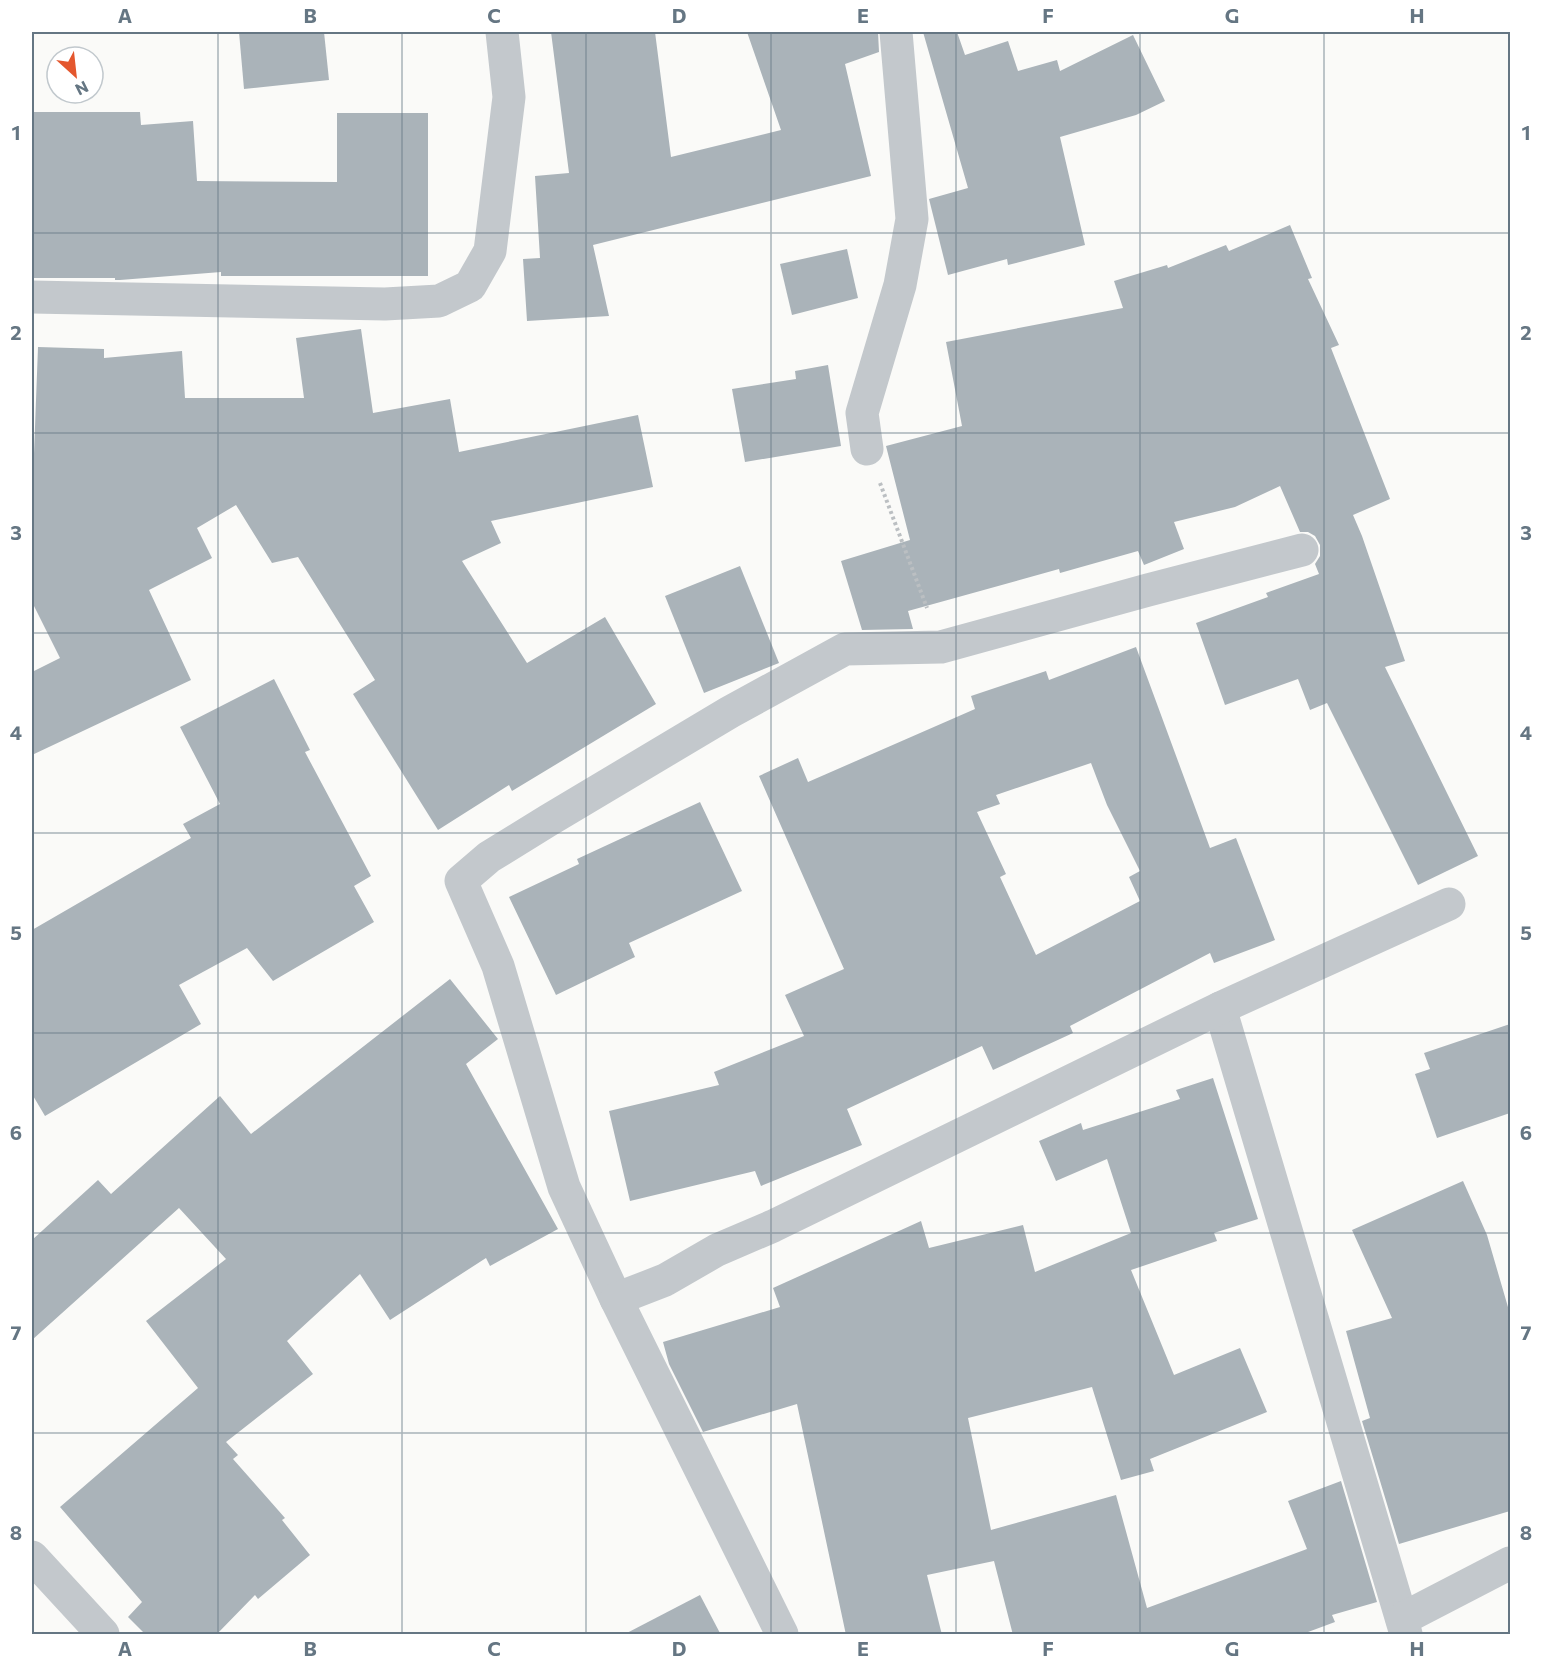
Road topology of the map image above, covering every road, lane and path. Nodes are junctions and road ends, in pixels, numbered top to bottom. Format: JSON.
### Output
{"nodes":[{"id":1,"x":502,"y":32,"type":"edge"},
{"id":2,"x":896,"y":32,"type":"edge"},
{"id":3,"x":32,"y":297,"type":"edge"},
{"id":4,"x":867,"y":449,"type":"joint"},
{"id":5,"x":1302,"y":550,"type":"dead end"},
{"id":6,"x":941,"y":647,"type":"junction"},
{"id":7,"x":1449,"y":904,"type":"dead end"},
{"id":8,"x":1220,"y":1008,"type":"junction"},
{"id":9,"x":616,"y":1299,"type":"junction"},
{"id":10,"x":32,"y":1557,"type":"edge"},
{"id":11,"x":1510,"y":1563,"type":"edge"},
{"id":12,"x":1404,"y":1627,"type":"edge"},
{"id":13,"x":104,"y":1635,"type":"edge"},
{"id":14,"x":782,"y":1635,"type":"edge"}],
"edges":[{"from":1,"to":3,"type":"street"},
{"from":2,"to":4,"type":"street"},
{"from":4,"to":6,"type":"path"},
{"from":5,"to":6,"type":"street"},
{"from":6,"to":9,"type":"street"},
{"from":7,"to":8,"type":"street"},
{"from":8,"to":9,"type":"street"},
{"from":8,"to":12,"type":"street"},
{"from":9,"to":14,"type":"street"},
{"from":10,"to":13,"type":"street"},
{"from":11,"to":12,"type":"street"}]}
